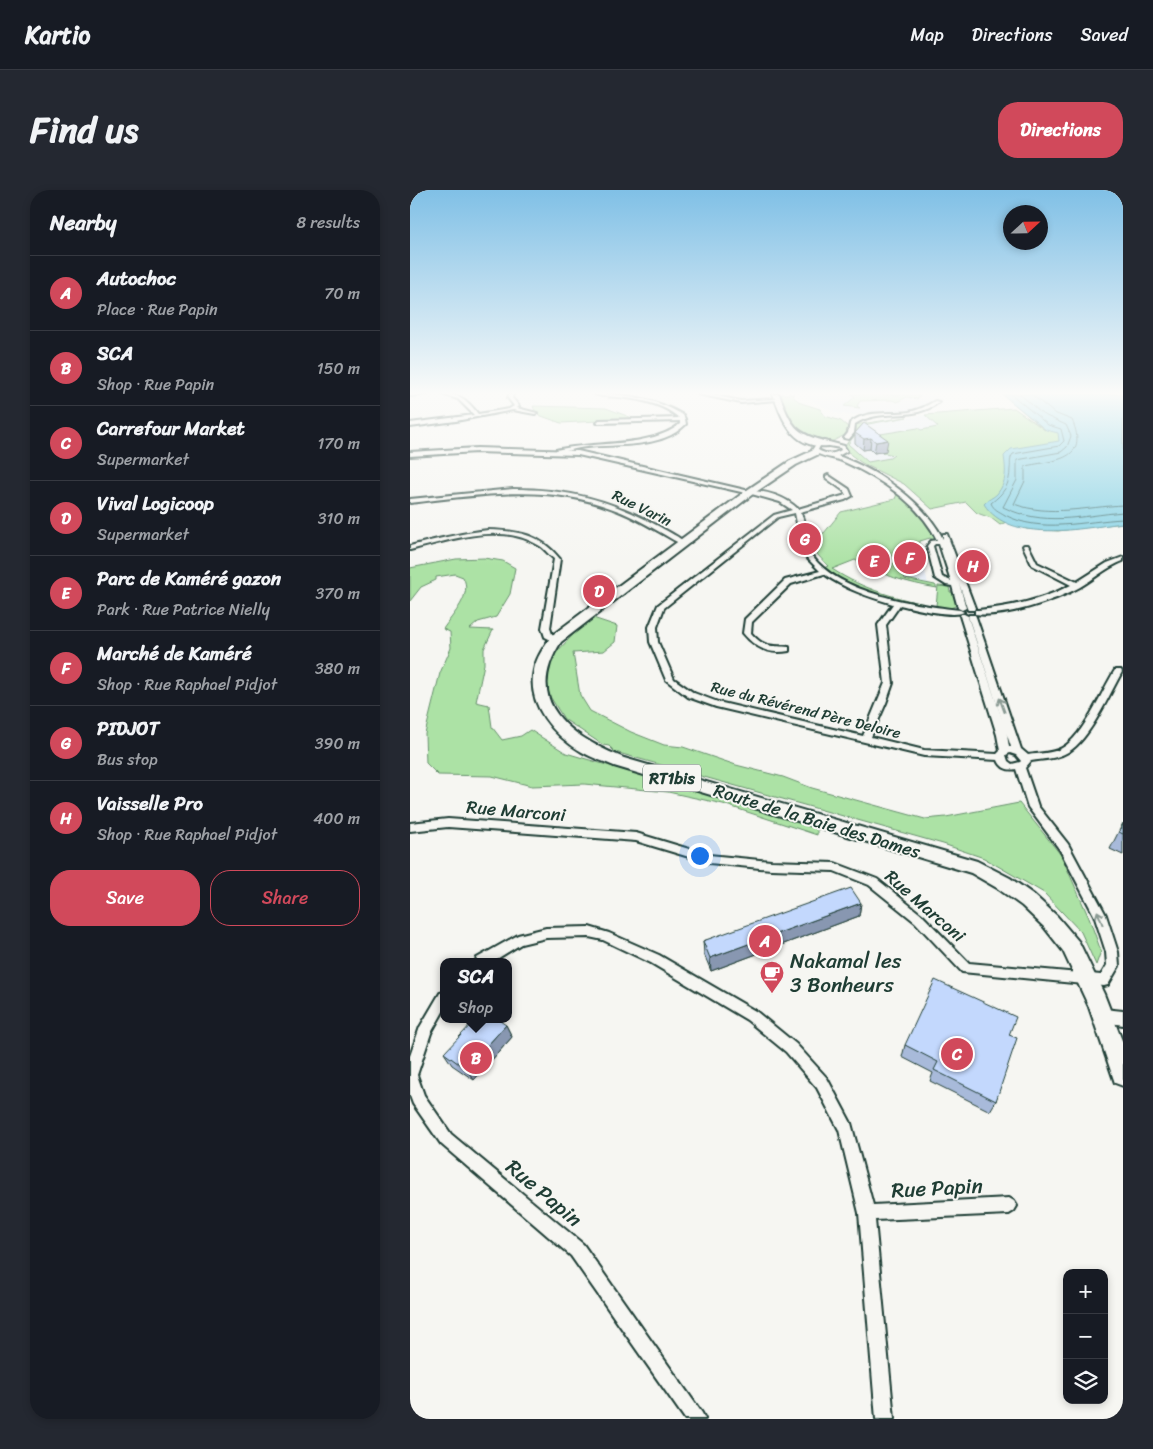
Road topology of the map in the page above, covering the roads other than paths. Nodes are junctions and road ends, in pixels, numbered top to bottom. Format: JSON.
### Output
{"nodes":[{"id":1,"x":454,"y":451,"type":"edge"},
{"id":2,"x":532,"y":451,"type":"edge"},
{"id":3,"x":818,"y":451,"type":"edge"},
{"id":4,"x":830,"y":451,"type":"edge"},
{"id":5,"x":845,"y":451,"type":"edge"},
{"id":6,"x":558,"y":452,"type":"joint"},
{"id":7,"x":821,"y":453,"type":"junction"},
{"id":8,"x":410,"y":454,"type":"edge"},
{"id":9,"x":828,"y":477,"type":"dead end"},
{"id":10,"x":750,"y":492,"type":"junction"},
{"id":11,"x":410,"y":501,"type":"edge"},
{"id":12,"x":796,"y":510,"type":"junction"},
{"id":13,"x":944,"y":542,"type":"junction"},
{"id":14,"x":683,"y":543,"type":"junction"},
{"id":15,"x":1026,"y":546,"type":"dead end"},
{"id":16,"x":410,"y":548,"type":"edge"},
{"id":17,"x":1123,"y":559,"type":"edge"},
{"id":18,"x":825,"y":572,"type":"junction"},
{"id":19,"x":954,"y":584,"type":"junction"},
{"id":20,"x":1078,"y":584,"type":"junction"},
{"id":21,"x":897,"y":604,"type":"junction"},
{"id":22,"x":968,"y":612,"type":"junction"},
{"id":23,"x":556,"y":640,"type":"junction"},
{"id":24,"x":786,"y":649,"type":"dead end"},
{"id":25,"x":1118,"y":672,"type":"dead end"},
{"id":26,"x":866,"y":738,"type":"junction"},
{"id":27,"x":1017,"y":751,"type":"junction"},
{"id":28,"x":1003,"y":754,"type":"junction"},
{"id":29,"x":1023,"y":762,"type":"junction"},
{"id":30,"x":410,"y":827,"type":"edge"},
{"id":31,"x":488,"y":958,"type":"edge"},
{"id":32,"x":1088,"y":981,"type":"junction"},
{"id":33,"x":440,"y":1004,"type":"edge"},
{"id":34,"x":1113,"y":1017,"type":"edge"},
{"id":35,"x":1123,"y":1075,"type":"edge"},
{"id":36,"x":1009,"y":1206,"type":"dead end"},
{"id":37,"x":867,"y":1213,"type":"junction"},
{"id":38,"x":696,"y":1419,"type":"edge"},
{"id":39,"x":885,"y":1419,"type":"edge"}],
"edges":[{"from":1,"to":8,"type":"street"},
{"from":2,"to":6,"type":"street"},
{"from":3,"to":7,"type":"main road"},
{"from":4,"to":7,"type":"street"},
{"from":5,"to":13,"type":"street"},
{"from":6,"to":10,"type":"street"},
{"from":7,"to":10,"type":"main road","name":"Route de la Baie des Dames","number":"RT1bis"},
{"from":7,"to":13,"type":"street"},
{"from":9,"to":12,"type":"street","name":"Rue du Révérend Père Deloire"},
{"from":10,"to":12,"type":"street"},
{"from":10,"to":14,"type":"main road","name":"Route de la Baie des Dames","number":"RT1bis"},
{"from":11,"to":14,"type":"street","name":"Rue Varin"},
{"from":12,"to":18,"type":"street"},
{"from":12,"to":26,"type":"street","name":"Rue du Révérend Père Deloire"},
{"from":13,"to":19,"type":"street"},
{"from":13,"to":19,"type":"street"},
{"from":13,"to":22,"type":"street"},
{"from":14,"to":23,"type":"main road","name":"Route de la Baie des Dames","number":"RT1bis"},
{"from":15,"to":20,"type":"street"},
{"from":16,"to":23,"type":"street"},
{"from":17,"to":20,"type":"street"},
{"from":18,"to":21,"type":"street"},
{"from":18,"to":24,"type":"street"},
{"from":19,"to":22,"type":"street"},
{"from":20,"to":22,"type":"street"},
{"from":21,"to":22,"type":"street"},
{"from":21,"to":26,"type":"street"},
{"from":27,"to":22,"type":"street","one_way":true},
{"from":22,"to":28,"type":"street"},
{"from":23,"to":32,"type":"main road","name":"Route de la Baie des Dames","number":"RT1bis"},
{"from":25,"to":29,"type":"street"},
{"from":26,"to":28,"type":"street","name":"Rue du Révérend Père Deloire"},
{"from":27,"to":28,"type":"street","name":"Rue du Révérend Père Deloire"},
{"from":27,"to":29,"type":"street"},
{"from":28,"to":29,"type":"street"},
{"from":32,"to":29,"type":"street","one_way":true},
{"from":30,"to":32,"type":"street","name":"Rue Marconi"},
{"from":31,"to":37,"type":"street"},
{"from":32,"to":34,"type":"main road","name":"Route de la Baie des Dames","number":"RT1bis"},
{"from":33,"to":38,"type":"street","name":"Rue Papin"},
{"from":34,"to":35,"type":"main road","name":"Route de la Baie des Dames","number":"RT1bis"},
{"from":36,"to":37,"type":"street","name":"Rue Papin"},
{"from":37,"to":39,"type":"street"}]}
